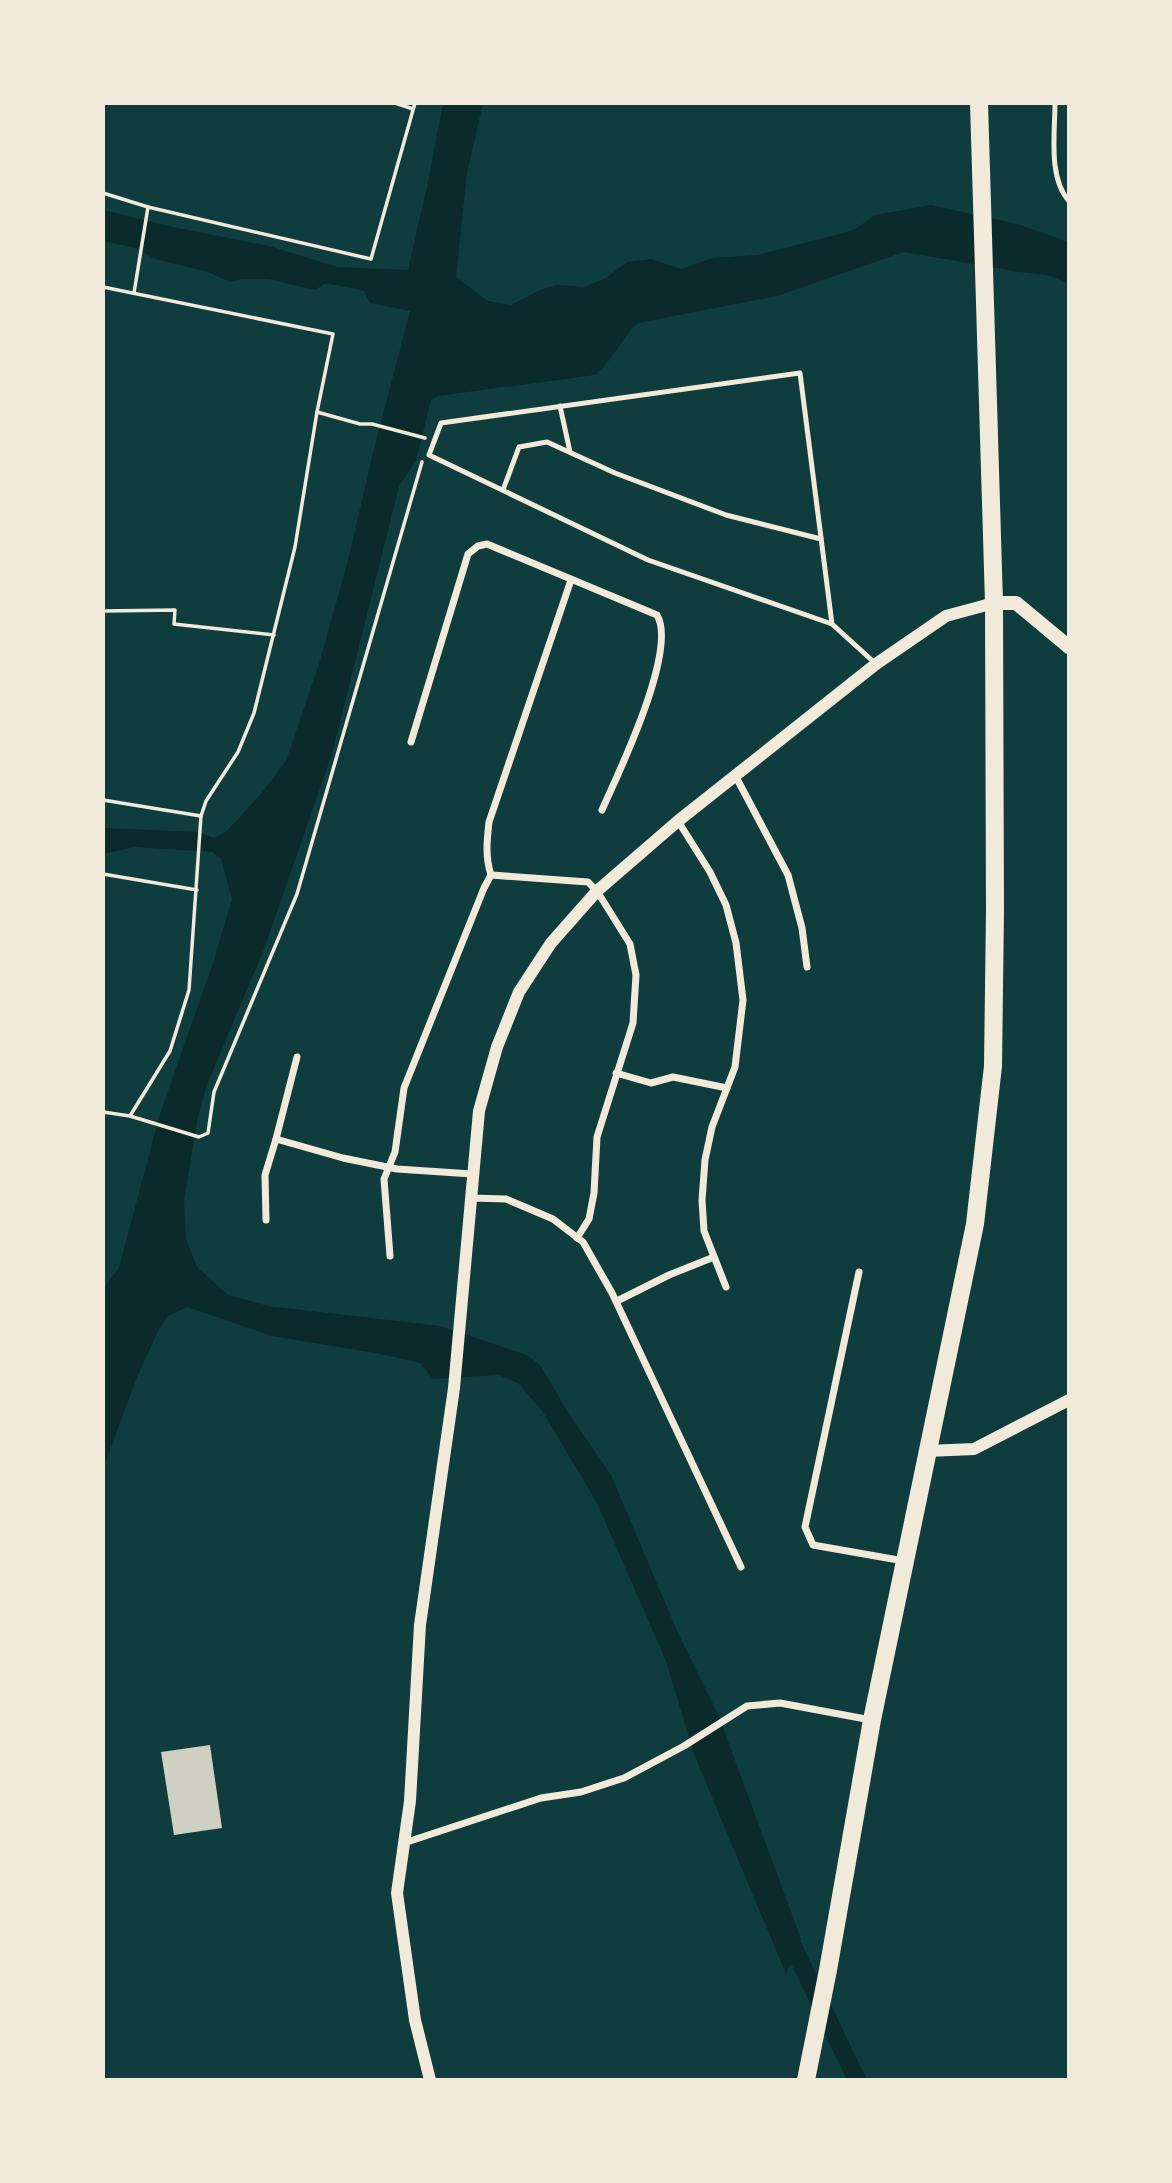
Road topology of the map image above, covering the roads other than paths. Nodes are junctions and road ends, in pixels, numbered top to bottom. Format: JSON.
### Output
{"nodes":[{"id":1,"x":979,"y":103,"type":"edge"},
{"id":2,"x":1055,"y":103,"type":"edge"},
{"id":3,"x":1069,"y":201,"type":"edge"},
{"id":4,"x":559,"y":406,"type":"junction"},
{"id":5,"x":570,"y":452,"type":"junction"},
{"id":6,"x":503,"y":490,"type":"junction"},
{"id":7,"x":821,"y":539,"type":"junction"},
{"id":8,"x":571,"y":580,"type":"junction"},
{"id":9,"x":994,"y":603,"type":"junction"},
{"id":10,"x":832,"y":624,"type":"junction"},
{"id":11,"x":1069,"y":647,"type":"edge"},
{"id":12,"x":876,"y":664,"type":"junction"},
{"id":13,"x":411,"y":742,"type":"dead end"},
{"id":14,"x":736,"y":777,"type":"junction"},
{"id":15,"x":603,"y":810,"type":"dead end"},
{"id":16,"x":678,"y":821,"type":"junction"},
{"id":17,"x":491,"y":875,"type":"junction"},
{"id":18,"x":597,"y":891,"type":"junction"},
{"id":19,"x":807,"y":967,"type":"dead end"},
{"id":20,"x":297,"y":1057,"type":"dead end"},
{"id":21,"x":616,"y":1073,"type":"junction"},
{"id":22,"x":727,"y":1088,"type":"junction"},
{"id":23,"x":276,"y":1139,"type":"junction"},
{"id":24,"x":389,"y":1167,"type":"junction"},
{"id":25,"x":472,"y":1174,"type":"junction"},
{"id":26,"x":470,"y":1198,"type":"junction"},
{"id":27,"x":266,"y":1220,"type":"dead end"},
{"id":28,"x":577,"y":1238,"type":"junction"},
{"id":29,"x":390,"y":1256,"type":"dead end"},
{"id":30,"x":714,"y":1257,"type":"junction"},
{"id":31,"x":859,"y":1272,"type":"dead end"},
{"id":32,"x":726,"y":1287,"type":"dead end"},
{"id":33,"x":617,"y":1301,"type":"junction"},
{"id":34,"x":1069,"y":1400,"type":"edge"},
{"id":35,"x":927,"y":1451,"type":"junction"},
{"id":36,"x":904,"y":1561,"type":"junction"},
{"id":37,"x":741,"y":1567,"type":"dead end"},
{"id":38,"x":872,"y":1720,"type":"junction"},
{"id":39,"x":404,"y":1843,"type":"junction"},
{"id":40,"x":430,"y":2080,"type":"edge"},
{"id":41,"x":806,"y":2080,"type":"edge"}],
"edges":[{"from":1,"to":9,"type":"main road"},
{"from":2,"to":3,"type":"lane"},
{"from":4,"to":5,"type":"lane"},
{"from":4,"to":6,"type":"lane"},
{"from":4,"to":7,"type":"lane"},
{"from":5,"to":6,"type":"lane"},
{"from":5,"to":7,"type":"lane"},
{"from":6,"to":10,"type":"lane"},
{"from":7,"to":10,"type":"lane"},
{"from":8,"to":13,"type":"street"},
{"from":8,"to":15,"type":"street"},
{"from":8,"to":17,"type":"street"},
{"from":9,"to":11,"type":"main road"},
{"from":9,"to":12,"type":"street"},
{"from":9,"to":35,"type":"main road"},
{"from":10,"to":12,"type":"lane"},
{"from":12,"to":14,"type":"street"},
{"from":14,"to":16,"type":"street"},
{"from":14,"to":19,"type":"street"},
{"from":16,"to":18,"type":"street"},
{"from":16,"to":22,"type":"street"},
{"from":17,"to":18,"type":"street"},
{"from":17,"to":24,"type":"street"},
{"from":18,"to":21,"type":"street"},
{"from":18,"to":25,"type":"street"},
{"from":20,"to":23,"type":"street"},
{"from":21,"to":22,"type":"street"},
{"from":21,"to":28,"type":"street"},
{"from":22,"to":30,"type":"street"},
{"from":23,"to":24,"type":"street"},
{"from":23,"to":27,"type":"street"},
{"from":24,"to":25,"type":"street"},
{"from":24,"to":29,"type":"street"},
{"from":25,"to":26,"type":"street"},
{"from":26,"to":28,"type":"street"},
{"from":26,"to":39,"type":"street"},
{"from":28,"to":33,"type":"street"},
{"from":30,"to":32,"type":"street"},
{"from":30,"to":33,"type":"street"},
{"from":31,"to":36,"type":"street"},
{"from":33,"to":37,"type":"street"},
{"from":34,"to":35,"type":"street"},
{"from":35,"to":36,"type":"main road"},
{"from":36,"to":38,"type":"main road"},
{"from":38,"to":39,"type":"street"},
{"from":38,"to":41,"type":"main road"},
{"from":39,"to":40,"type":"street"}]}
